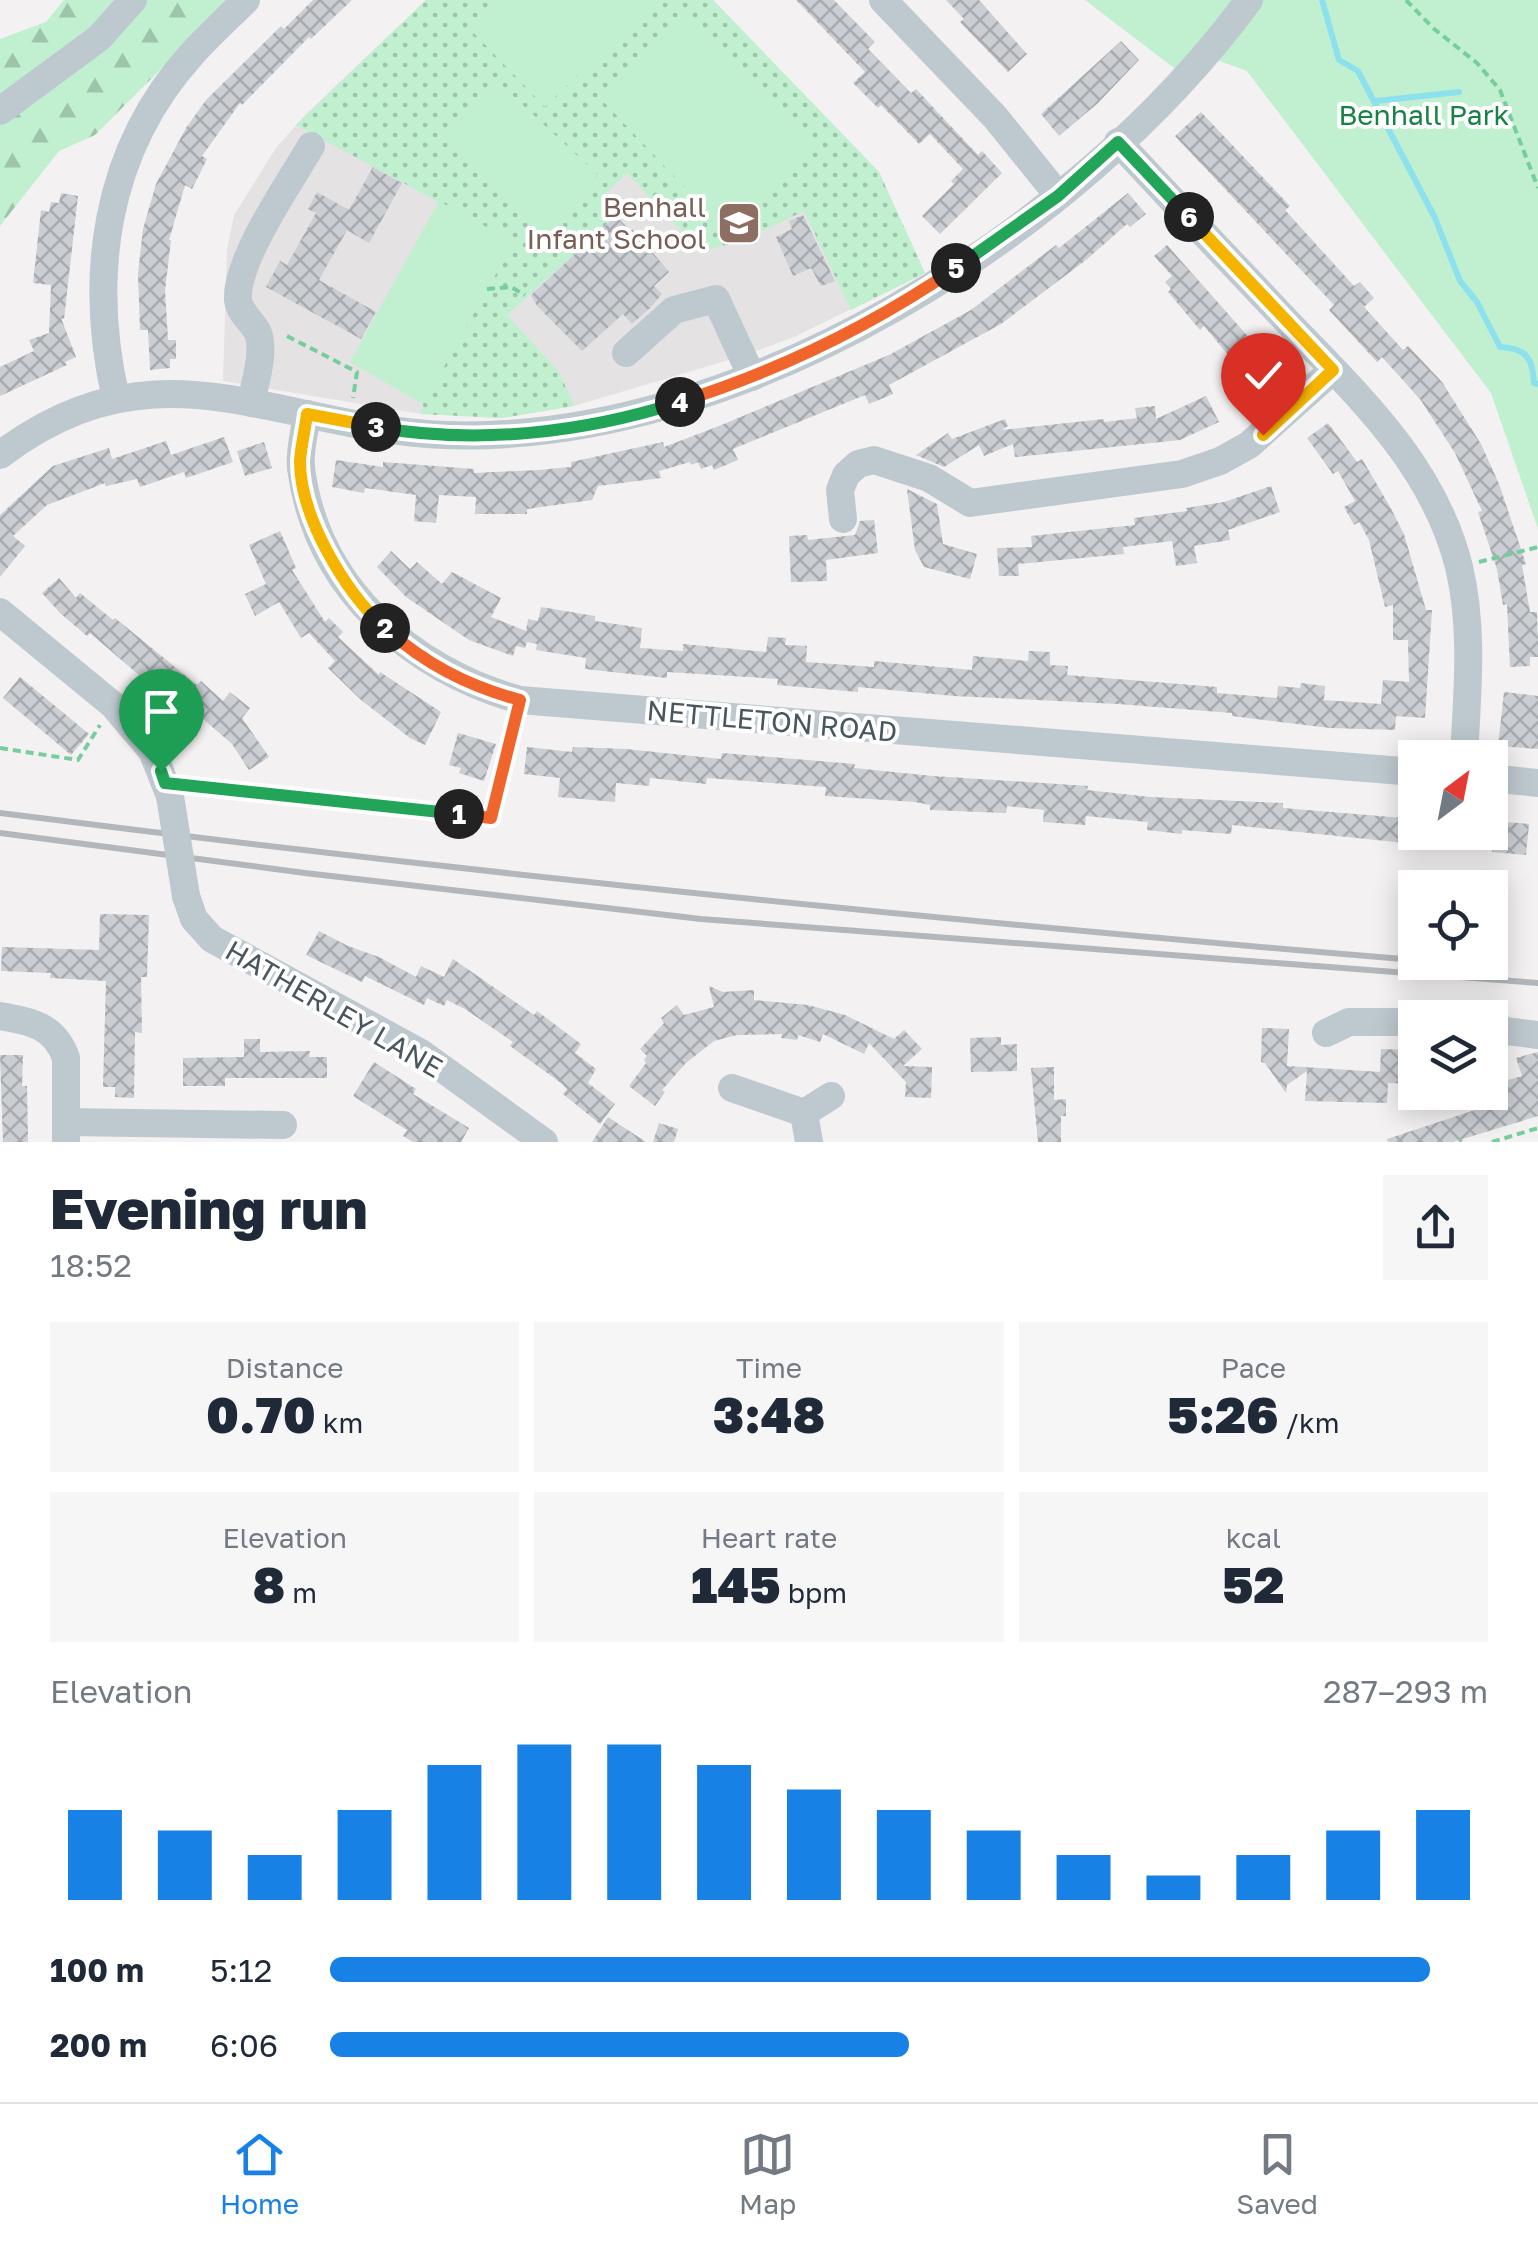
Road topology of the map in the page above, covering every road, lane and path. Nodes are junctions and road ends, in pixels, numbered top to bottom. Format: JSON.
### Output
{"nodes":[{"id":1,"x":133,"y":0,"type":"edge"},
{"id":2,"x":246,"y":0,"type":"edge"},
{"id":3,"x":883,"y":0,"type":"edge"},
{"id":4,"x":1249,"y":0,"type":"edge"},
{"id":5,"x":1406,"y":0,"type":"edge"},
{"id":6,"x":0,"y":111,"type":"edge"},
{"id":7,"x":1118,"y":142,"type":"junction"},
{"id":8,"x":311,"y":146,"type":"dead end"},
{"id":9,"x":1538,"y":188,"type":"edge"},
{"id":10,"x":1058,"y":196,"type":"junction"},
{"id":11,"x":487,"y":289,"type":"dead end"},
{"id":12,"x":525,"y":295,"type":"dead end"},
{"id":13,"x":287,"y":336,"type":"dead end"},
{"id":14,"x":626,"y":354,"type":"dead end"},
{"id":15,"x":1333,"y":370,"type":"junction"},
{"id":16,"x":752,"y":376,"type":"junction"},
{"id":17,"x":116,"y":399,"type":"junction"},
{"id":18,"x":251,"y":403,"type":"junction"},
{"id":19,"x":307,"y":414,"type":"junction"},
{"id":20,"x":350,"y":422,"type":"junction"},
{"id":21,"x":0,"y":455,"type":"edge"},
{"id":22,"x":843,"y":519,"type":"dead end"},
{"id":23,"x":1538,"y":548,"type":"edge"},
{"id":24,"x":1459,"y":567,"type":"junction"},
{"id":25,"x":0,"y":612,"type":"edge"},
{"id":26,"x":520,"y":700,"type":"junction"},
{"id":27,"x":113,"y":705,"type":"junction"},
{"id":28,"x":1465,"y":740,"type":"edge"},
{"id":29,"x":0,"y":748,"type":"edge"},
{"id":30,"x":1398,"y":771,"type":"edge"},
{"id":31,"x":1508,"y":780,"type":"edge"},
{"id":32,"x":1538,"y":782,"type":"edge"},
{"id":33,"x":168,"y":789,"type":"junction"},
{"id":34,"x":0,"y":1016,"type":"edge"},
{"id":35,"x":1398,"y":1022,"type":"edge"},
{"id":36,"x":1508,"y":1031,"type":"edge"},
{"id":37,"x":1326,"y":1033,"type":"dead end"},
{"id":38,"x":1538,"y":1035,"type":"edge"},
{"id":39,"x":730,"y":1084,"type":"dead end"},
{"id":40,"x":831,"y":1096,"type":"dead end"},
{"id":41,"x":804,"y":1113,"type":"junction"},
{"id":42,"x":283,"y":1126,"type":"dead end"},
{"id":43,"x":1538,"y":1128,"type":"edge"},
{"id":44,"x":66,"y":1132,"type":"edge"},
{"id":45,"x":544,"y":1142,"type":"edge"},
{"id":46,"x":810,"y":1142,"type":"edge"},
{"id":47,"x":1492,"y":1142,"type":"edge"}],
"edges":[{"from":1,"to":6,"type":"street"},
{"from":2,"to":17,"type":"street"},
{"from":3,"to":10,"type":"street"},
{"from":4,"to":7,"type":"street"},
{"from":5,"to":9,"type":"path"},
{"from":7,"to":10,"type":"street"},
{"from":7,"to":15,"type":"street"},
{"from":8,"to":18,"type":"street"},
{"from":10,"to":16,"type":"street"},
{"from":11,"to":12,"type":"path"},
{"from":13,"to":20,"type":"path"},
{"from":14,"to":16,"type":"street"},
{"from":15,"to":22,"type":"street"},
{"from":15,"to":24,"type":"street"},
{"from":16,"to":20,"type":"street"},
{"from":17,"to":18,"type":"street"},
{"from":17,"to":21,"type":"street"},
{"from":18,"to":19,"type":"street"},
{"from":19,"to":20,"type":"street"},
{"from":19,"to":26,"type":"street","name":"NETTLETON ROAD"},
{"from":23,"to":24,"type":"path"},
{"from":24,"to":28,"type":"street"},
{"from":25,"to":27,"type":"street","name":"HATHERLEY LANE"},
{"from":26,"to":30,"type":"street","name":"NETTLETON ROAD"},
{"from":26,"to":33,"type":"path"},
{"from":27,"to":29,"type":"path"},
{"from":27,"to":33,"type":"street","name":"HATHERLEY LANE"},
{"from":31,"to":32,"type":"street"},
{"from":33,"to":45,"type":"street","name":"HATHERLEY LANE","bridge":true},
{"from":34,"to":44,"type":"street"},
{"from":35,"to":37,"type":"street"},
{"from":36,"to":38,"type":"street"},
{"from":39,"to":41,"type":"street"},
{"from":40,"to":41,"type":"street"},
{"from":41,"to":46,"type":"street"},
{"from":42,"to":44,"type":"street"},
{"from":43,"to":47,"type":"path"}]}
